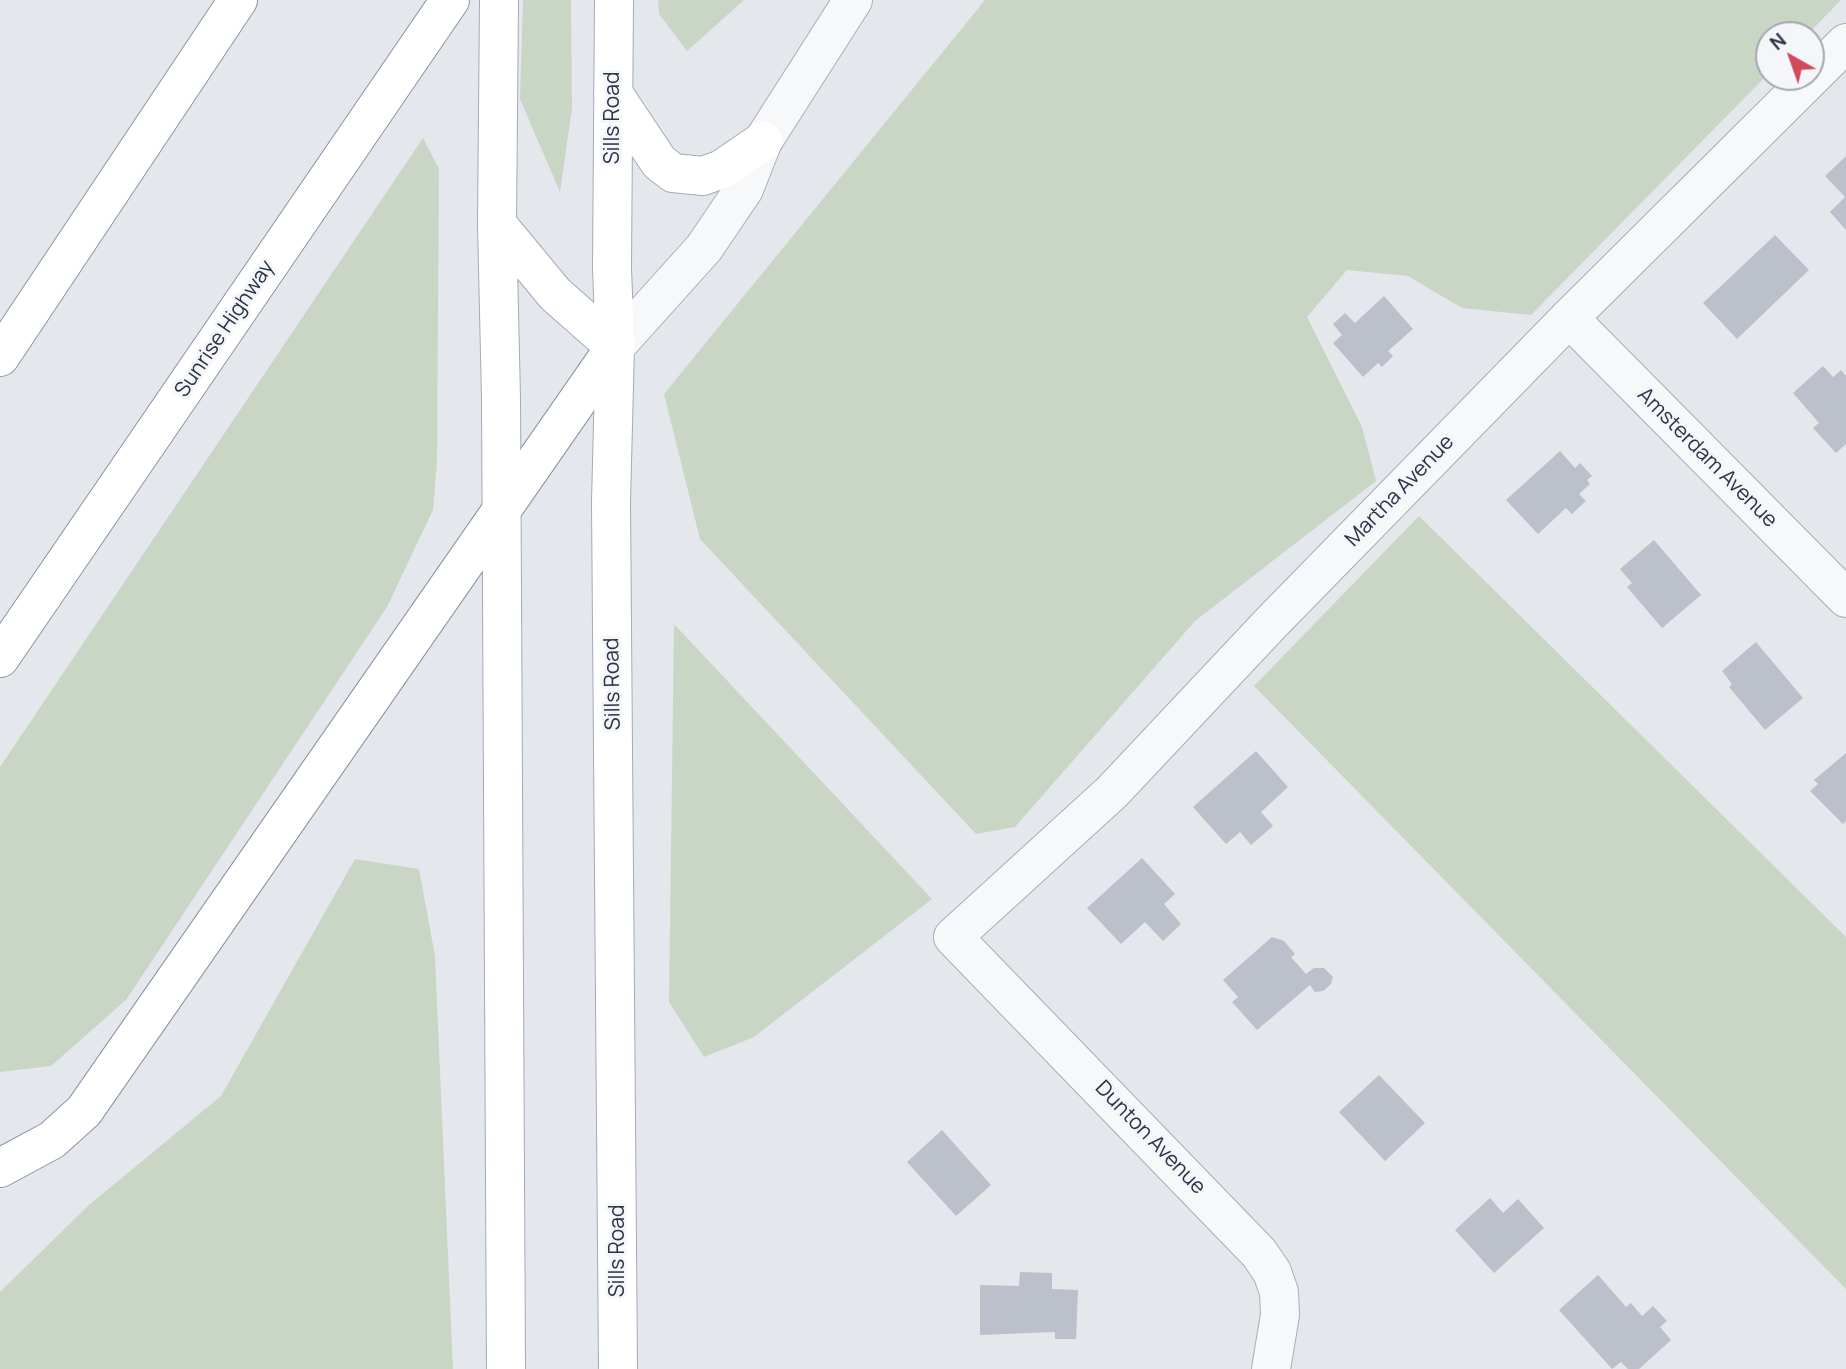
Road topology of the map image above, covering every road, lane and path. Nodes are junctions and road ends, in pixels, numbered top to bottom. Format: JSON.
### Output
{"nodes":[{"id":1,"x":238,"y":0,"type":"edge"},
{"id":2,"x":450,"y":0,"type":"edge"},
{"id":3,"x":499,"y":0,"type":"edge"},
{"id":4,"x":614,"y":0,"type":"edge"},
{"id":5,"x":853,"y":0,"type":"edge"},
{"id":6,"x":1846,"y":43,"type":"edge"},
{"id":7,"x":613,"y":93,"type":"junction"},
{"id":8,"x":763,"y":141,"type":"junction"},
{"id":9,"x":497,"y":224,"type":"junction"},
{"id":10,"x":1569,"y":318,"type":"junction"},
{"id":11,"x":615,"y":347,"type":"junction"},
{"id":12,"x":0,"y":357,"type":"edge"},
{"id":13,"x":500,"y":512,"type":"junction"},
{"id":14,"x":1846,"y":598,"type":"edge"},
{"id":15,"x":0,"y":658,"type":"edge"},
{"id":16,"x":953,"y":937,"type":"joint"},
{"id":17,"x":0,"y":1167,"type":"edge"},
{"id":18,"x":506,"y":1369,"type":"edge"},
{"id":19,"x":618,"y":1369,"type":"edge"},
{"id":20,"x":1270,"y":1369,"type":"edge"}],
"edges":[{"from":1,"to":12,"type":"main road"},
{"from":2,"to":15,"type":"main road","name":"Sunrise Highway"},
{"from":3,"to":9,"type":"main road"},
{"from":4,"to":7,"type":"main road","name":"Sills Road"},
{"from":5,"to":8,"type":"street"},
{"from":6,"to":10,"type":"street","name":"Martha Avenue"},
{"from":7,"to":8,"type":"main road"},
{"from":7,"to":11,"type":"main road","name":"Sills Road"},
{"from":8,"to":11,"type":"street"},
{"from":9,"to":11,"type":"main road"},
{"from":9,"to":13,"type":"main road"},
{"from":10,"to":14,"type":"street","name":"Amsterdam Avenue"},
{"from":10,"to":16,"type":"street","name":"Martha Avenue"},
{"from":11,"to":13,"type":"main road"},
{"from":11,"to":19,"type":"main road","name":"Sills Road"},
{"from":13,"to":17,"type":"main road"},
{"from":13,"to":18,"type":"main road"},
{"from":16,"to":20,"type":"street","name":"Dunton Avenue"}]}
